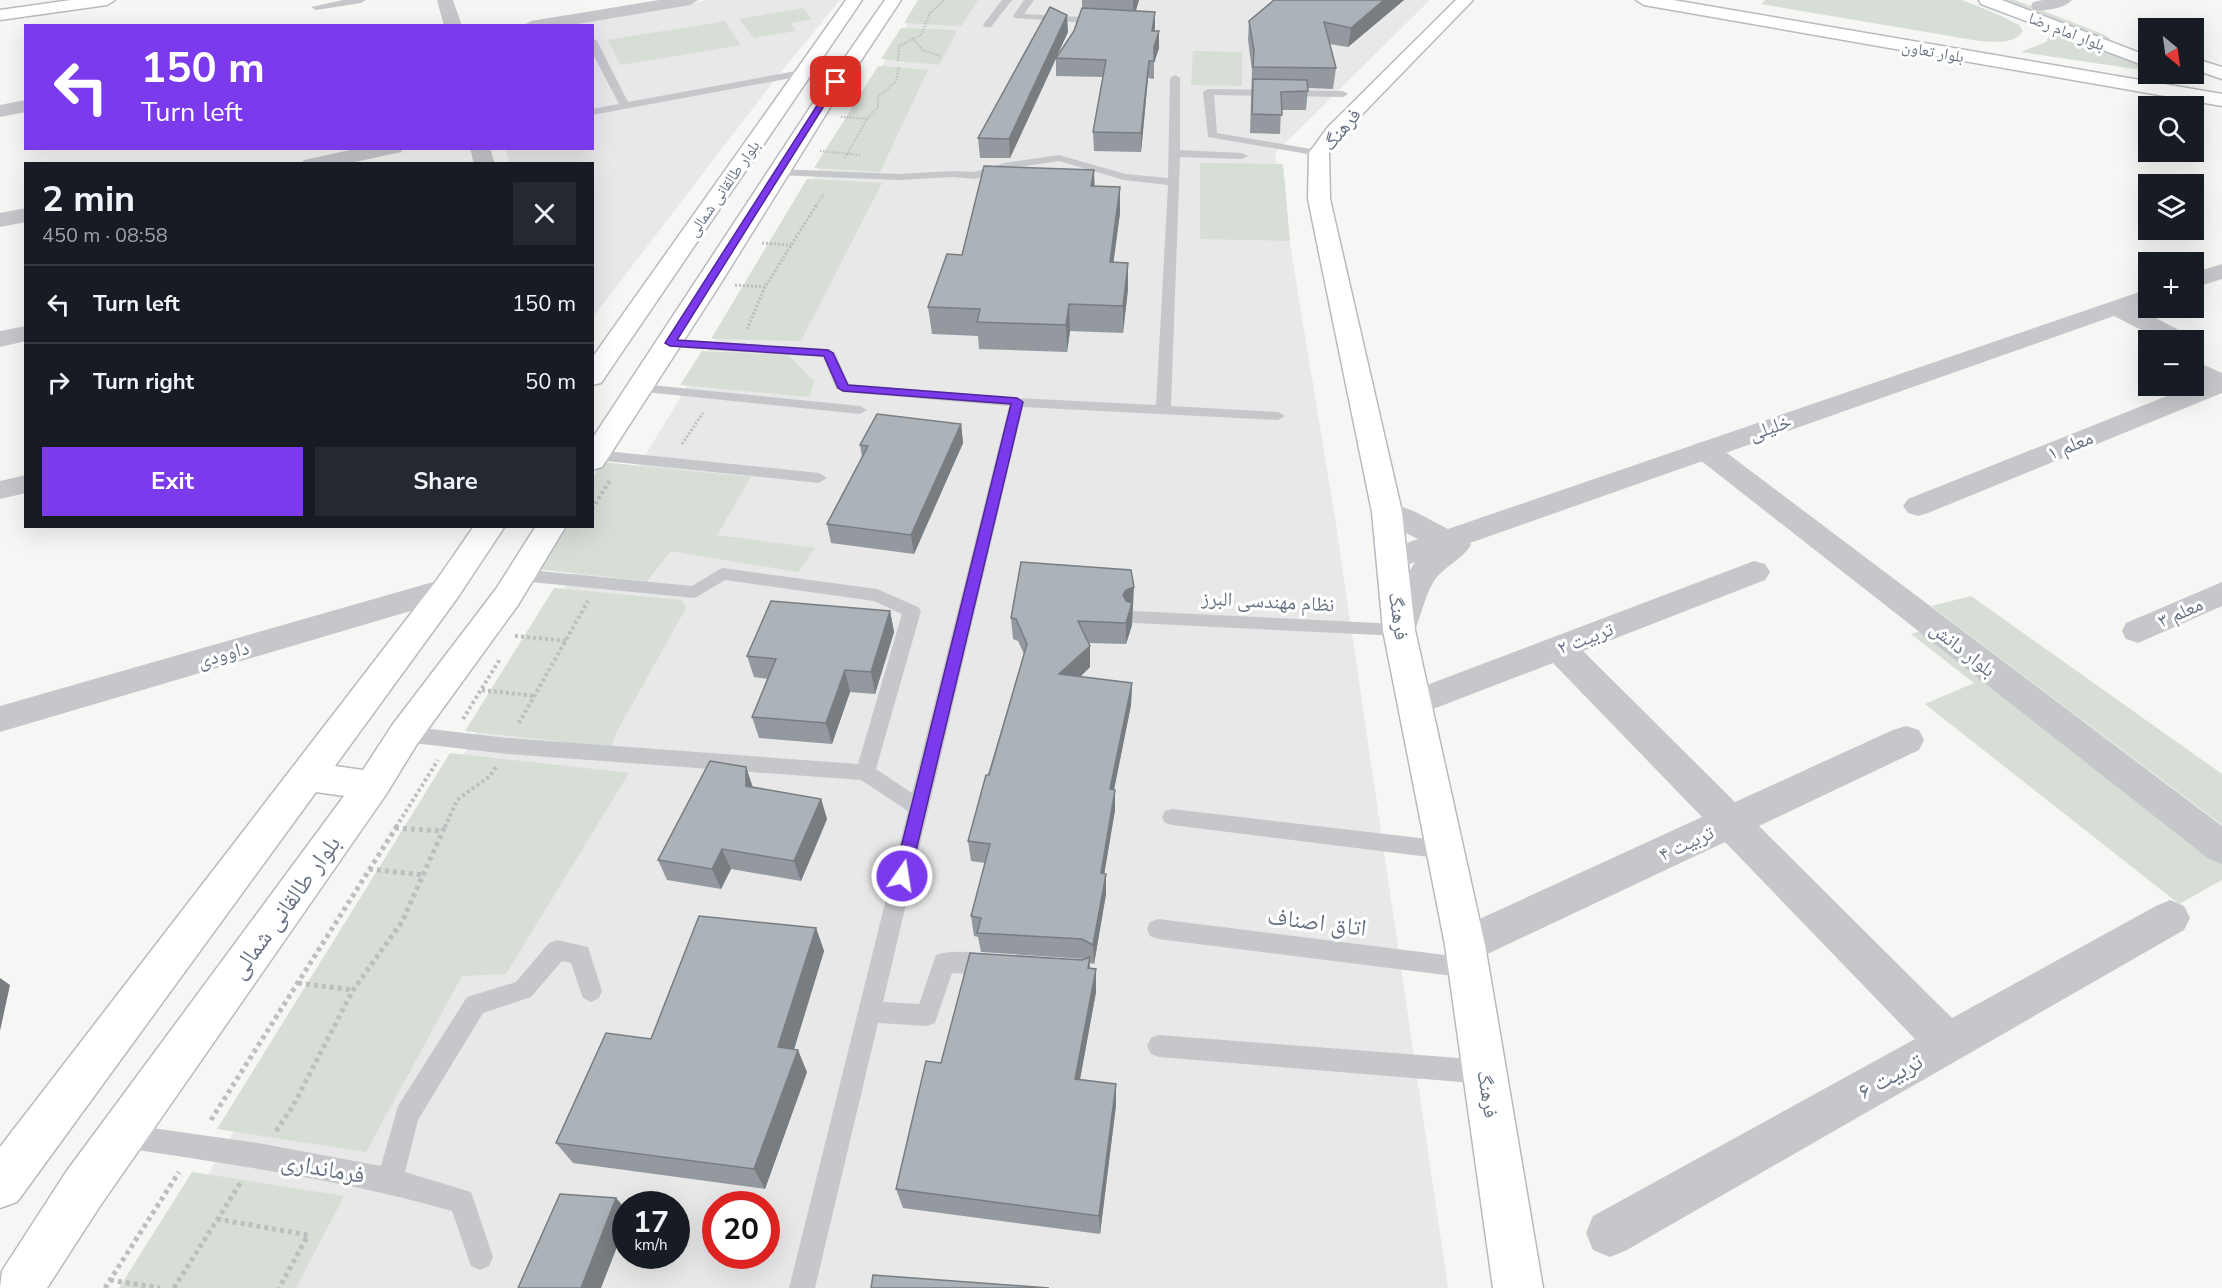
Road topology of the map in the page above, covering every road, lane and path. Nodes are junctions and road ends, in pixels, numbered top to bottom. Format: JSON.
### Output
{"nodes":[{"id":1,"x":53,"y":0,"type":"edge"},
{"id":2,"x":107,"y":0,"type":"edge"},
{"id":3,"x":361,"y":0,"type":"edge"},
{"id":4,"x":431,"y":0,"type":"edge"},
{"id":5,"x":445,"y":0,"type":"edge"},
{"id":6,"x":690,"y":0,"type":"edge"},
{"id":7,"x":854,"y":0,"type":"edge"},
{"id":8,"x":893,"y":0,"type":"edge"},
{"id":9,"x":944,"y":0,"type":"edge"},
{"id":10,"x":1007,"y":0,"type":"edge"},
{"id":11,"x":1029,"y":0,"type":"edge"},
{"id":12,"x":1464,"y":0,"type":"edge"},
{"id":13,"x":1644,"y":0,"type":"edge"},
{"id":14,"x":1704,"y":0,"type":"edge"},
{"id":15,"x":1987,"y":0,"type":"edge"},
{"id":16,"x":2064,"y":0,"type":"edge"},
{"id":17,"x":0,"y":7,"type":"edge"},
{"id":18,"x":316,"y":7,"type":"dead end"},
{"id":19,"x":2032,"y":8,"type":"edge"},
{"id":20,"x":0,"y":15,"type":"edge"},
{"id":21,"x":1107,"y":21,"type":"edge"},
{"id":22,"x":437,"y":24,"type":"edge"},
{"id":23,"x":452,"y":24,"type":"edge"},
{"id":24,"x":543,"y":24,"type":"edge"},
{"id":25,"x":988,"y":25,"type":"dead end"},
{"id":26,"x":1832,"y":28,"type":"junction"},
{"id":27,"x":912,"y":38,"type":"junction"},
{"id":28,"x":2122,"y":38,"type":"junction"},
{"id":29,"x":2034,"y":40,"type":"dead end"},
{"id":30,"x":2098,"y":44,"type":"junction"},
{"id":31,"x":2138,"y":44,"type":"edge"},
{"id":32,"x":594,"y":45,"type":"edge"},
{"id":33,"x":2016,"y":47,"type":"dead end"},
{"id":34,"x":1989,"y":50,"type":"junction"},
{"id":35,"x":940,"y":56,"type":"dead end"},
{"id":36,"x":2138,"y":58,"type":"edge"},
{"id":37,"x":898,"y":61,"type":"dead end"},
{"id":38,"x":899,"y":67,"type":"dead end"},
{"id":39,"x":802,"y":73,"type":"junction"},
{"id":40,"x":2204,"y":73,"type":"edge"},
{"id":41,"x":1175,"y":78,"type":"dead end"},
{"id":42,"x":2204,"y":83,"type":"edge"},
{"id":43,"x":2220,"y":88,"type":"edge"},
{"id":44,"x":1343,"y":94,"type":"dead end"},
{"id":45,"x":625,"y":105,"type":"junction"},
{"id":46,"x":24,"y":106,"type":"edge"},
{"id":47,"x":0,"y":111,"type":"edge"},
{"id":48,"x":594,"y":111,"type":"edge"},
{"id":49,"x":841,"y":117,"type":"dead end"},
{"id":50,"x":867,"y":119,"type":"junction"},
{"id":51,"x":384,"y":150,"type":"edge"},
{"id":52,"x":819,"y":151,"type":"dead end"},
{"id":53,"x":849,"y":153,"type":"junction"},
{"id":54,"x":1174,"y":153,"type":"junction"},
{"id":55,"x":1319,"y":153,"type":"junction"},
{"id":56,"x":867,"y":156,"type":"dead end"},
{"id":57,"x":1242,"y":156,"type":"dead end"},
{"id":58,"x":321,"y":162,"type":"edge"},
{"id":59,"x":776,"y":172,"type":"junction"},
{"id":60,"x":835,"y":175,"type":"junction"},
{"id":61,"x":1174,"y":182,"type":"junction"},
{"id":62,"x":24,"y":215,"type":"edge"},
{"id":63,"x":0,"y":220,"type":"edge"},
{"id":64,"x":762,"y":243,"type":"dead end"},
{"id":65,"x":791,"y":245,"type":"junction"},
{"id":66,"x":2222,"y":271,"type":"edge"},
{"id":67,"x":2204,"y":277,"type":"edge"},
{"id":68,"x":735,"y":285,"type":"dead end"},
{"id":69,"x":765,"y":287,"type":"junction"},
{"id":70,"x":2138,"y":299,"type":"edge"},
{"id":71,"x":2105,"y":311,"type":"junction"},
{"id":72,"x":2153,"y":330,"type":"edge"},
{"id":73,"x":24,"y":333,"type":"edge"},
{"id":74,"x":2138,"y":336,"type":"edge"},
{"id":75,"x":0,"y":339,"type":"edge"},
{"id":76,"x":670,"y":343,"type":"junction"},
{"id":77,"x":740,"y":346,"type":"junction"},
{"id":78,"x":2204,"y":354,"type":"edge"},
{"id":79,"x":2222,"y":363,"type":"edge"},
{"id":80,"x":597,"y":364,"type":"edge"},
{"id":81,"x":2204,"y":374,"type":"edge"},
{"id":82,"x":2222,"y":384,"type":"edge"},
{"id":83,"x":641,"y":388,"type":"junction"},
{"id":84,"x":714,"y":395,"type":"junction"},
{"id":85,"x":1017,"y":402,"type":"junction"},
{"id":86,"x":860,"y":410,"type":"dead end"},
{"id":87,"x":1163,"y":410,"type":"junction"},
{"id":88,"x":1278,"y":416,"type":"dead end"},
{"id":89,"x":1705,"y":450,"type":"junction"},
{"id":90,"x":594,"y":458,"type":"edge"},
{"id":91,"x":671,"y":462,"type":"junction"},
{"id":92,"x":616,"y":472,"type":"dead end"},
{"id":93,"x":819,"y":478,"type":"dead end"},
{"id":94,"x":24,"y":484,"type":"edge"},
{"id":95,"x":0,"y":490,"type":"edge"},
{"id":96,"x":594,"y":506,"type":"edge"},
{"id":97,"x":1918,"y":506,"type":"dead end"},
{"id":98,"x":1387,"y":512,"type":"junction"},
{"id":99,"x":1504,"y":519,"type":"junction"},
{"id":100,"x":489,"y":528,"type":"edge"},
{"id":101,"x":550,"y":528,"type":"edge"},
{"id":102,"x":1446,"y":540,"type":"junction"},
{"id":103,"x":1392,"y":559,"type":"junction"},
{"id":104,"x":1754,"y":572,"type":"dead end"},
{"id":105,"x":520,"y":575,"type":"junction"},
{"id":106,"x":598,"y":582,"type":"junction"},
{"id":107,"x":447,"y":590,"type":"junction"},
{"id":108,"x":2222,"y":593,"type":"edge"},
{"id":109,"x":1134,"y":617,"type":"edge"},
{"id":110,"x":1399,"y":630,"type":"junction"},
{"id":111,"x":2138,"y":631,"type":"dead end"},
{"id":112,"x":515,"y":636,"type":"dead end"},
{"id":113,"x":567,"y":640,"type":"junction"},
{"id":114,"x":1559,"y":648,"type":"junction"},
{"id":115,"x":482,"y":690,"type":"dead end"},
{"id":116,"x":535,"y":696,"type":"junction"},
{"id":117,"x":1415,"y":703,"type":"junction"},
{"id":118,"x":0,"y":719,"type":"edge"},
{"id":119,"x":405,"y":734,"type":"junction"},
{"id":120,"x":1906,"y":740,"type":"dead end"},
{"id":121,"x":507,"y":746,"type":"junction"},
{"id":122,"x":444,"y":750,"type":"dead end"},
{"id":123,"x":865,"y":772,"type":"junction"},
{"id":124,"x":307,"y":776,"type":"junction"},
{"id":125,"x":372,"y":786,"type":"junction"},
{"id":126,"x":919,"y":808,"type":"junction"},
{"id":127,"x":1172,"y":817,"type":"dead end"},
{"id":128,"x":1731,"y":822,"type":"junction"},
{"id":129,"x":394,"y":828,"type":"junction"},
{"id":130,"x":442,"y":831,"type":"junction"},
{"id":131,"x":2222,"y":848,"type":"edge"},
{"id":132,"x":1445,"y":850,"type":"junction"},
{"id":133,"x":369,"y":869,"type":"junction"},
{"id":134,"x":423,"y":875,"type":"junction"},
{"id":135,"x":2170,"y":918,"type":"dead end"},
{"id":136,"x":1158,"y":929,"type":"dead end"},
{"id":137,"x":1467,"y":957,"type":"junction"},
{"id":138,"x":1013,"y":966,"type":"edge"},
{"id":139,"x":298,"y":983,"type":"junction"},
{"id":140,"x":352,"y":990,"type":"junction"},
{"id":141,"x":591,"y":991,"type":"dead end"},
{"id":142,"x":869,"y":1012,"type":"junction"},
{"id":143,"x":1948,"y":1043,"type":"junction"},
{"id":144,"x":1159,"y":1046,"type":"dead end"},
{"id":145,"x":1485,"y":1072,"type":"junction"},
{"id":146,"x":211,"y":1120,"type":"dead end"},
{"id":147,"x":122,"y":1135,"type":"junction"},
{"id":148,"x":258,"y":1156,"type":"junction"},
{"id":149,"x":181,"y":1168,"type":"dead end"},
{"id":150,"x":390,"y":1180,"type":"junction"},
{"id":151,"x":0,"y":1185,"type":"edge"},
{"id":152,"x":217,"y":1219,"type":"junction"},
{"id":153,"x":1610,"y":1233,"type":"dead end"},
{"id":154,"x":480,"y":1257,"type":"dead end"},
{"id":155,"x":110,"y":1280,"type":"junction"},
{"id":156,"x":18,"y":1288,"type":"edge"},
{"id":157,"x":105,"y":1288,"type":"edge"},
{"id":158,"x":160,"y":1288,"type":"edge"},
{"id":159,"x":174,"y":1288,"type":"edge"},
{"id":160,"x":279,"y":1288,"type":"edge"},
{"id":161,"x":802,"y":1288,"type":"edge"},
{"id":162,"x":1518,"y":1288,"type":"edge"}],
"edges":[{"from":1,"to":17,"type":"main road"},
{"from":2,"to":20,"type":"main road"},
{"from":3,"to":18,"type":"lane"},
{"from":4,"to":22,"type":"street"},
{"from":5,"to":23,"type":"street"},
{"from":6,"to":24,"type":"street"},
{"from":7,"to":39,"type":"main road","name":"بلوار طالقانی شمالی"},
{"from":8,"to":59,"type":"main road","name":"بلوار طالقانی شمالی"},
{"from":9,"to":27,"type":"path"},
{"from":10,"to":25,"type":"lane"},
{"from":11,"to":21,"type":"lane"},
{"from":12,"to":55,"type":"main road","name":"فرهنگ"},
{"from":13,"to":26,"type":"main road","name":"بلوار تعاون"},
{"from":14,"to":26,"type":"main road","name":"بلوار تعاون"},
{"from":15,"to":19,"type":"main road","name":"بلوار امام رضا"},
{"from":16,"to":19,"type":"street"},
{"from":19,"to":28,"type":"main road","name":"بلوار امام رضا"},
{"from":19,"to":29,"type":"main road"},
{"from":19,"to":30,"type":"main road","name":"بلوار امام رضا"},
{"from":26,"to":34,"type":"main road","name":"بلوار تعاون"},
{"from":26,"to":43,"type":"main road","name":"بلوار تعاون"},
{"from":27,"to":35,"type":"path"},
{"from":27,"to":37,"type":"path"},
{"from":28,"to":30,"type":"main road"},
{"from":28,"to":31,"type":"main road","name":"بلوار امام رضا"},
{"from":30,"to":36,"type":"main road","name":"بلوار امام رضا"},
{"from":32,"to":45,"type":"lane"},
{"from":33,"to":34,"type":"main road"},
{"from":34,"to":43,"type":"main road","name":"بلوار تعاون"},
{"from":38,"to":50,"type":"path"},
{"from":39,"to":45,"type":"lane"},
{"from":39,"to":80,"type":"main road","name":"بلوار طالقانی شمالی"},
{"from":40,"to":43,"type":"main road"},
{"from":41,"to":54,"type":"lane"},
{"from":42,"to":43,"type":"main road"},
{"from":44,"to":55,"type":"lane"},
{"from":45,"to":48,"type":"lane"},
{"from":46,"to":47,"type":"street"},
{"from":49,"to":50,"type":"path"},
{"from":50,"to":53,"type":"path"},
{"from":51,"to":58,"type":"street"},
{"from":52,"to":53,"type":"path"},
{"from":53,"to":56,"type":"path"},
{"from":53,"to":60,"type":"path"},
{"from":54,"to":57,"type":"lane"},
{"from":54,"to":61,"type":"lane"},
{"from":55,"to":98,"type":"main road","name":"فرهنگ"},
{"from":59,"to":60,"type":"lane"},
{"from":59,"to":76,"type":"main road","name":"بلوار طالقانی شمالی"},
{"from":60,"to":61,"type":"lane"},
{"from":60,"to":65,"type":"path"},
{"from":61,"to":87,"type":"lane"},
{"from":62,"to":63,"type":"street"},
{"from":64,"to":65,"type":"path"},
{"from":65,"to":69,"type":"path"},
{"from":66,"to":67,"type":"street"},
{"from":68,"to":69,"type":"path"},
{"from":69,"to":77,"type":"path"},
{"from":70,"to":71,"type":"street","name":"خلیلی"},
{"from":71,"to":72,"type":"street"},
{"from":71,"to":74,"type":"street"},
{"from":71,"to":89,"type":"street","name":"خلیلی"},
{"from":73,"to":75,"type":"street"},
{"from":76,"to":77,"type":"lane"},
{"from":76,"to":83,"type":"main road","name":"بلوار طالقانی شمالی"},
{"from":77,"to":85,"type":"lane"},
{"from":78,"to":79,"type":"street"},
{"from":81,"to":82,"type":"street"},
{"from":82,"to":97,"type":"street","name":"معلم ۱"},
{"from":83,"to":84,"type":"lane"},
{"from":83,"to":90,"type":"main road","name":"بلوار طالقانی شمالی"},
{"from":84,"to":86,"type":"lane"},
{"from":84,"to":91,"type":"path"},
{"from":85,"to":87,"type":"lane"},
{"from":85,"to":126,"type":"lane"},
{"from":87,"to":88,"type":"lane"},
{"from":89,"to":99,"type":"street","name":"خلیلی"},
{"from":89,"to":131,"type":"street","name":"بلوار دانش"},
{"from":90,"to":91,"type":"lane"},
{"from":91,"to":93,"type":"lane"},
{"from":92,"to":96,"type":"path"},
{"from":94,"to":95,"type":"street"},
{"from":98,"to":102,"type":"street"},
{"from":98,"to":103,"type":"main road","name":"فرهنگ"},
{"from":99,"to":102,"type":"street","name":"خلیلی"},
{"from":99,"to":110,"type":"street"},
{"from":100,"to":107,"type":"main road"},
{"from":101,"to":105,"type":"main road","name":"بلوار طالقانی شمالی"},
{"from":102,"to":103,"type":"street","name":"خلیلی"},
{"from":103,"to":110,"type":"main road","name":"فرهنگ"},
{"from":104,"to":114,"type":"street","name":"تربیت ۲"},
{"from":105,"to":106,"type":"lane"},
{"from":105,"to":119,"type":"main road","name":"بلوار طالقانی شمالی"},
{"from":106,"to":113,"type":"path"},
{"from":106,"to":123,"type":"lane"},
{"from":107,"to":118,"type":"street","name":"داوودی"},
{"from":107,"to":124,"type":"main road"},
{"from":108,"to":111,"type":"street","name":"معلم ۳"},
{"from":109,"to":110,"type":"lane","name":"نظام مهندسی البرز"},
{"from":110,"to":117,"type":"main road","name":"فرهنگ"},
{"from":112,"to":113,"type":"path"},
{"from":113,"to":116,"type":"path"},
{"from":114,"to":117,"type":"street","name":"تربیت ۲"},
{"from":114,"to":128,"type":"street"},
{"from":115,"to":116,"type":"path"},
{"from":116,"to":121,"type":"path"},
{"from":117,"to":132,"type":"main road","name":"فرهنگ"},
{"from":119,"to":121,"type":"lane"},
{"from":119,"to":125,"type":"main road","name":"بلوار طالقانی شمالی"},
{"from":120,"to":128,"type":"street","name":"تربیت ۴"},
{"from":121,"to":123,"type":"lane"},
{"from":121,"to":130,"type":"path"},
{"from":122,"to":129,"type":"path"},
{"from":123,"to":126,"type":"lane"},
{"from":124,"to":125,"type":"main road"},
{"from":124,"to":151,"type":"main road"},
{"from":125,"to":147,"type":"main road","name":"بلوار طالقانی شمالی"},
{"from":126,"to":142,"type":"lane"},
{"from":127,"to":132,"type":"lane"},
{"from":128,"to":137,"type":"street","name":"تربیت ۴"},
{"from":128,"to":143,"type":"street"},
{"from":129,"to":130,"type":"path"},
{"from":129,"to":133,"type":"path"},
{"from":130,"to":134,"type":"path"},
{"from":132,"to":137,"type":"main road","name":"فرهنگ"},
{"from":133,"to":134,"type":"path"},
{"from":133,"to":139,"type":"path"},
{"from":134,"to":140,"type":"path"},
{"from":135,"to":143,"type":"street","name":"تربیت ۶"},
{"from":136,"to":137,"type":"lane","name":"اتاق اصناف"},
{"from":137,"to":145,"type":"main road","name":"فرهنگ"},
{"from":138,"to":142,"type":"lane"},
{"from":139,"to":140,"type":"path"},
{"from":139,"to":146,"type":"path"},
{"from":140,"to":148,"type":"path"},
{"from":141,"to":150,"type":"lane"},
{"from":142,"to":161,"type":"lane"},
{"from":143,"to":153,"type":"street","name":"تربیت ۶"},
{"from":144,"to":145,"type":"lane"},
{"from":145,"to":162,"type":"main road","name":"فرهنگ"},
{"from":147,"to":148,"type":"lane","name":"فرمانداری"},
{"from":147,"to":156,"type":"main road","name":"بلوار طالقانی شمالی"},
{"from":148,"to":150,"type":"lane","name":"فرمانداری"},
{"from":148,"to":152,"type":"path"},
{"from":149,"to":155,"type":"path"},
{"from":150,"to":154,"type":"lane","name":"فرمانداری"},
{"from":152,"to":159,"type":"path"},
{"from":152,"to":160,"type":"path"},
{"from":155,"to":157,"type":"path"},
{"from":155,"to":158,"type":"path"}]}
